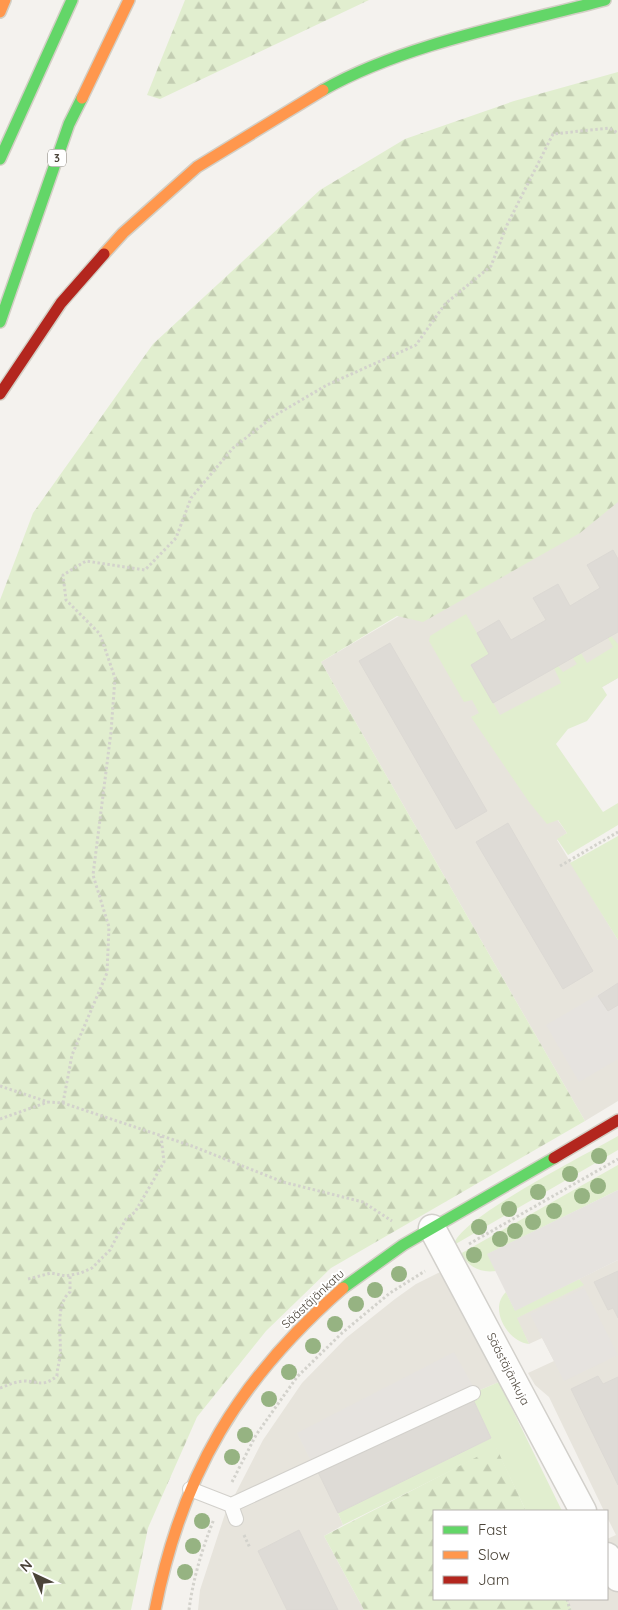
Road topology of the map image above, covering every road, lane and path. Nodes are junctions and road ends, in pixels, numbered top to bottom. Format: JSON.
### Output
{"nodes":[{"id":1,"x":5,"y":0,"type":"edge"},
{"id":2,"x":72,"y":0,"type":"edge"},
{"id":3,"x":129,"y":0,"type":"edge"},
{"id":4,"x":605,"y":0,"type":"edge"},
{"id":5,"x":0,"y":12,"type":"edge"},
{"id":6,"x":618,"y":133,"type":"edge"},
{"id":7,"x":0,"y":159,"type":"edge"},
{"id":8,"x":0,"y":322,"type":"edge"},
{"id":9,"x":0,"y":394,"type":"edge"},
{"id":10,"x":618,"y":832,"type":"edge"},
{"id":11,"x":560,"y":866,"type":"dead end"},
{"id":12,"x":0,"y":1086,"type":"edge"},
{"id":13,"x":48,"y":1102,"type":"junction"},
{"id":14,"x":63,"y":1103,"type":"junction"},
{"id":15,"x":0,"y":1119,"type":"edge"},
{"id":16,"x":618,"y":1120,"type":"edge"},
{"id":17,"x":161,"y":1136,"type":"junction"},
{"id":18,"x":618,"y":1158,"type":"edge"},
{"id":19,"x":422,"y":1235,"type":"junction"},
{"id":20,"x":449,"y":1255,"type":"junction"},
{"id":21,"x":70,"y":1275,"type":"junction"},
{"id":22,"x":28,"y":1279,"type":"dead end"},
{"id":23,"x":0,"y":1388,"type":"edge"},
{"id":24,"x":473,"y":1393,"type":"dead end"},
{"id":25,"x":190,"y":1490,"type":"junction"},
{"id":26,"x":226,"y":1504,"type":"junction"},
{"id":27,"x":582,"y":1510,"type":"edge"},
{"id":28,"x":236,"y":1519,"type":"dead end"},
{"id":29,"x":608,"y":1558,"type":"edge"},
{"id":30,"x":618,"y":1578,"type":"edge"},
{"id":31,"x":155,"y":1610,"type":"edge"},
{"id":32,"x":189,"y":1610,"type":"edge"}],
"edges":[{"from":1,"to":5,"type":"main road"},
{"from":2,"to":7,"type":"main road"},
{"from":3,"to":8,"type":"main road","number":"3"},
{"from":4,"to":9,"type":"main road"},
{"from":6,"to":14,"type":"path"},
{"from":10,"to":11,"type":"path"},
{"from":12,"to":13,"type":"path"},
{"from":13,"to":14,"type":"path"},
{"from":13,"to":15,"type":"path"},
{"from":14,"to":17,"type":"path"},
{"from":16,"to":19,"type":"main road","name":"Säästäjänkatu"},
{"from":17,"to":19,"type":"path"},
{"from":17,"to":21,"type":"path"},
{"from":18,"to":20,"type":"path"},
{"from":19,"to":20,"type":"street","name":"Säästäjänkuja"},
{"from":19,"to":25,"type":"main road","name":"Säästäjänkatu"},
{"from":20,"to":26,"type":"path"},
{"from":20,"to":27,"type":"street","name":"Säästäjänkuja"},
{"from":21,"to":22,"type":"path"},
{"from":21,"to":23,"type":"path"},
{"from":24,"to":26,"type":"lane"},
{"from":25,"to":26,"type":"lane"},
{"from":25,"to":31,"type":"main road","name":"Säästäjänkatu"},
{"from":26,"to":28,"type":"lane"},
{"from":26,"to":32,"type":"path"},
{"from":29,"to":30,"type":"street"}]}
